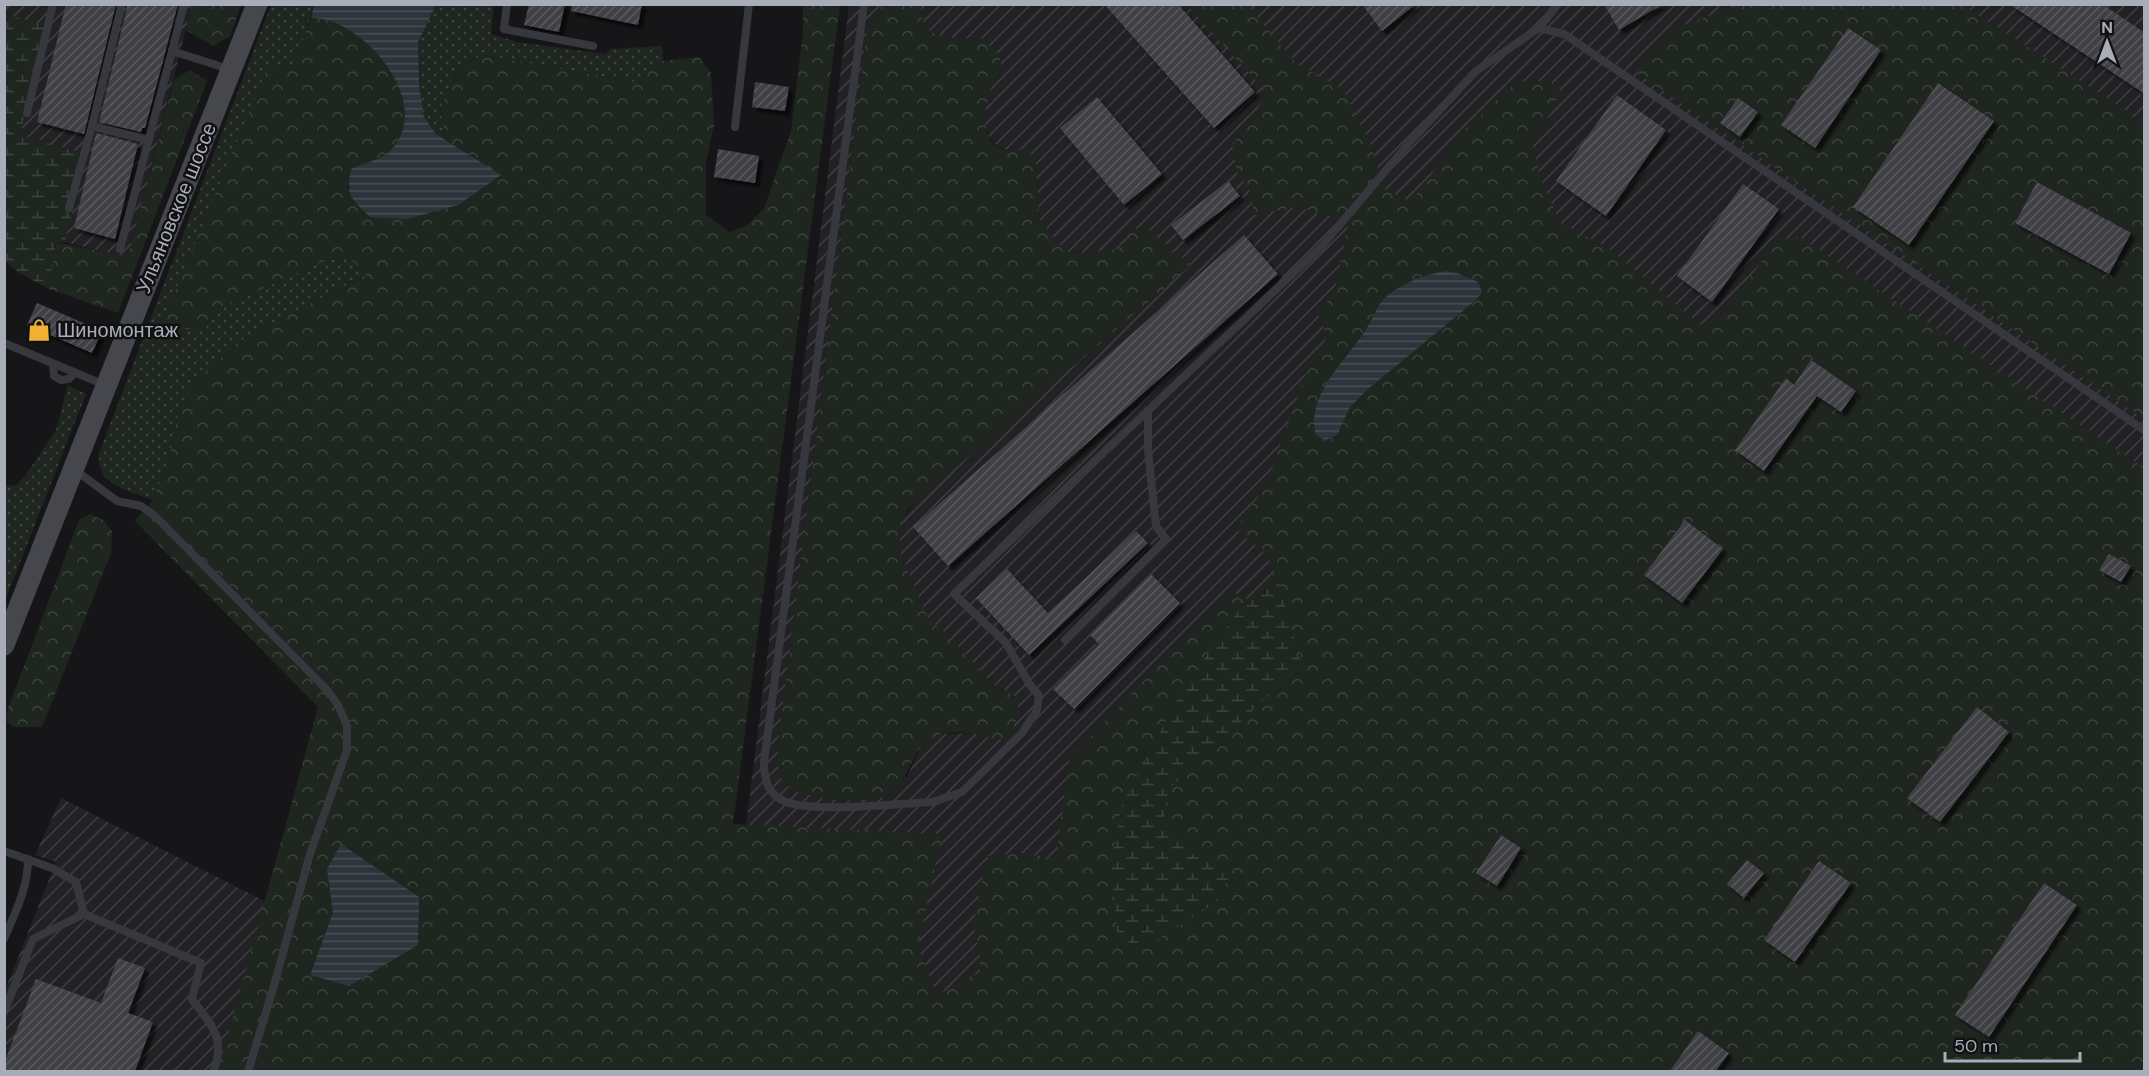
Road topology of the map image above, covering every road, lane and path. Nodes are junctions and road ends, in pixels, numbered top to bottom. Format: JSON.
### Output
{"nodes":[{"id":1,"x":53,"y":4,"type":"edge"},
{"id":2,"x":122,"y":4,"type":"edge"},
{"id":3,"x":184,"y":4,"type":"edge"},
{"id":4,"x":257,"y":4,"type":"edge"},
{"id":5,"x":507,"y":4,"type":"edge"},
{"id":6,"x":749,"y":4,"type":"edge"},
{"id":7,"x":864,"y":4,"type":"edge"},
{"id":8,"x":1558,"y":4,"type":"edge"},
{"id":9,"x":1539,"y":28,"type":"junction"},
{"id":10,"x":593,"y":46,"type":"dead end"},
{"id":11,"x":172,"y":51,"type":"junction"},
{"id":12,"x":231,"y":69,"type":"junction"},
{"id":13,"x":27,"y":112,"type":"dead end"},
{"id":14,"x":92,"y":126,"type":"junction"},
{"id":15,"x":735,"y":127,"type":"dead end"},
{"id":16,"x":149,"y":140,"type":"junction"},
{"id":17,"x":69,"y":208,"type":"dead end"},
{"id":18,"x":120,"y":249,"type":"dead end"},
{"id":19,"x":4,"y":343,"type":"edge"},
{"id":20,"x":106,"y":386,"type":"junction"},
{"id":21,"x":1148,"y":411,"type":"junction"},
{"id":22,"x":2145,"y":430,"type":"edge"},
{"id":23,"x":74,"y":469,"type":"junction"},
{"id":24,"x":1065,"y":640,"type":"dead end"},
{"id":25,"x":4,"y":645,"type":"edge"},
{"id":26,"x":4,"y":851,"type":"edge"},
{"id":27,"x":28,"y":859,"type":"junction"},
{"id":28,"x":84,"y":914,"type":"junction"},
{"id":29,"x":4,"y":939,"type":"edge"},
{"id":30,"x":4,"y":1012,"type":"edge"},
{"id":31,"x":213,"y":1071,"type":"edge"},
{"id":32,"x":248,"y":1071,"type":"edge"}],
"edges":[{"from":1,"to":13,"type":"lane"},
{"from":2,"to":14,"type":"lane"},
{"from":3,"to":11,"type":"lane"},
{"from":4,"to":12,"type":"main road","name":"Ульяновское шоссе"},
{"from":5,"to":10,"type":"lane"},
{"from":6,"to":15,"type":"lane"},
{"from":7,"to":21,"type":"lane"},
{"from":8,"to":9,"type":"lane"},
{"from":9,"to":21,"type":"lane"},
{"from":9,"to":22,"type":"lane"},
{"from":11,"to":12,"type":"lane"},
{"from":11,"to":16,"type":"lane"},
{"from":12,"to":20,"type":"main road","name":"Ульяновское шоссе"},
{"from":14,"to":16,"type":"lane"},
{"from":14,"to":17,"type":"lane"},
{"from":16,"to":18,"type":"lane"},
{"from":19,"to":20,"type":"lane"},
{"from":20,"to":23,"type":"main road","name":"Ульяновское шоссе"},
{"from":21,"to":24,"type":"lane"},
{"from":23,"to":25,"type":"main road","name":"Ульяновское шоссе"},
{"from":23,"to":32,"type":"lane"},
{"from":26,"to":27,"type":"lane"},
{"from":27,"to":28,"type":"lane"},
{"from":27,"to":29,"type":"lane"},
{"from":28,"to":30,"type":"lane"},
{"from":28,"to":31,"type":"lane"}]}
